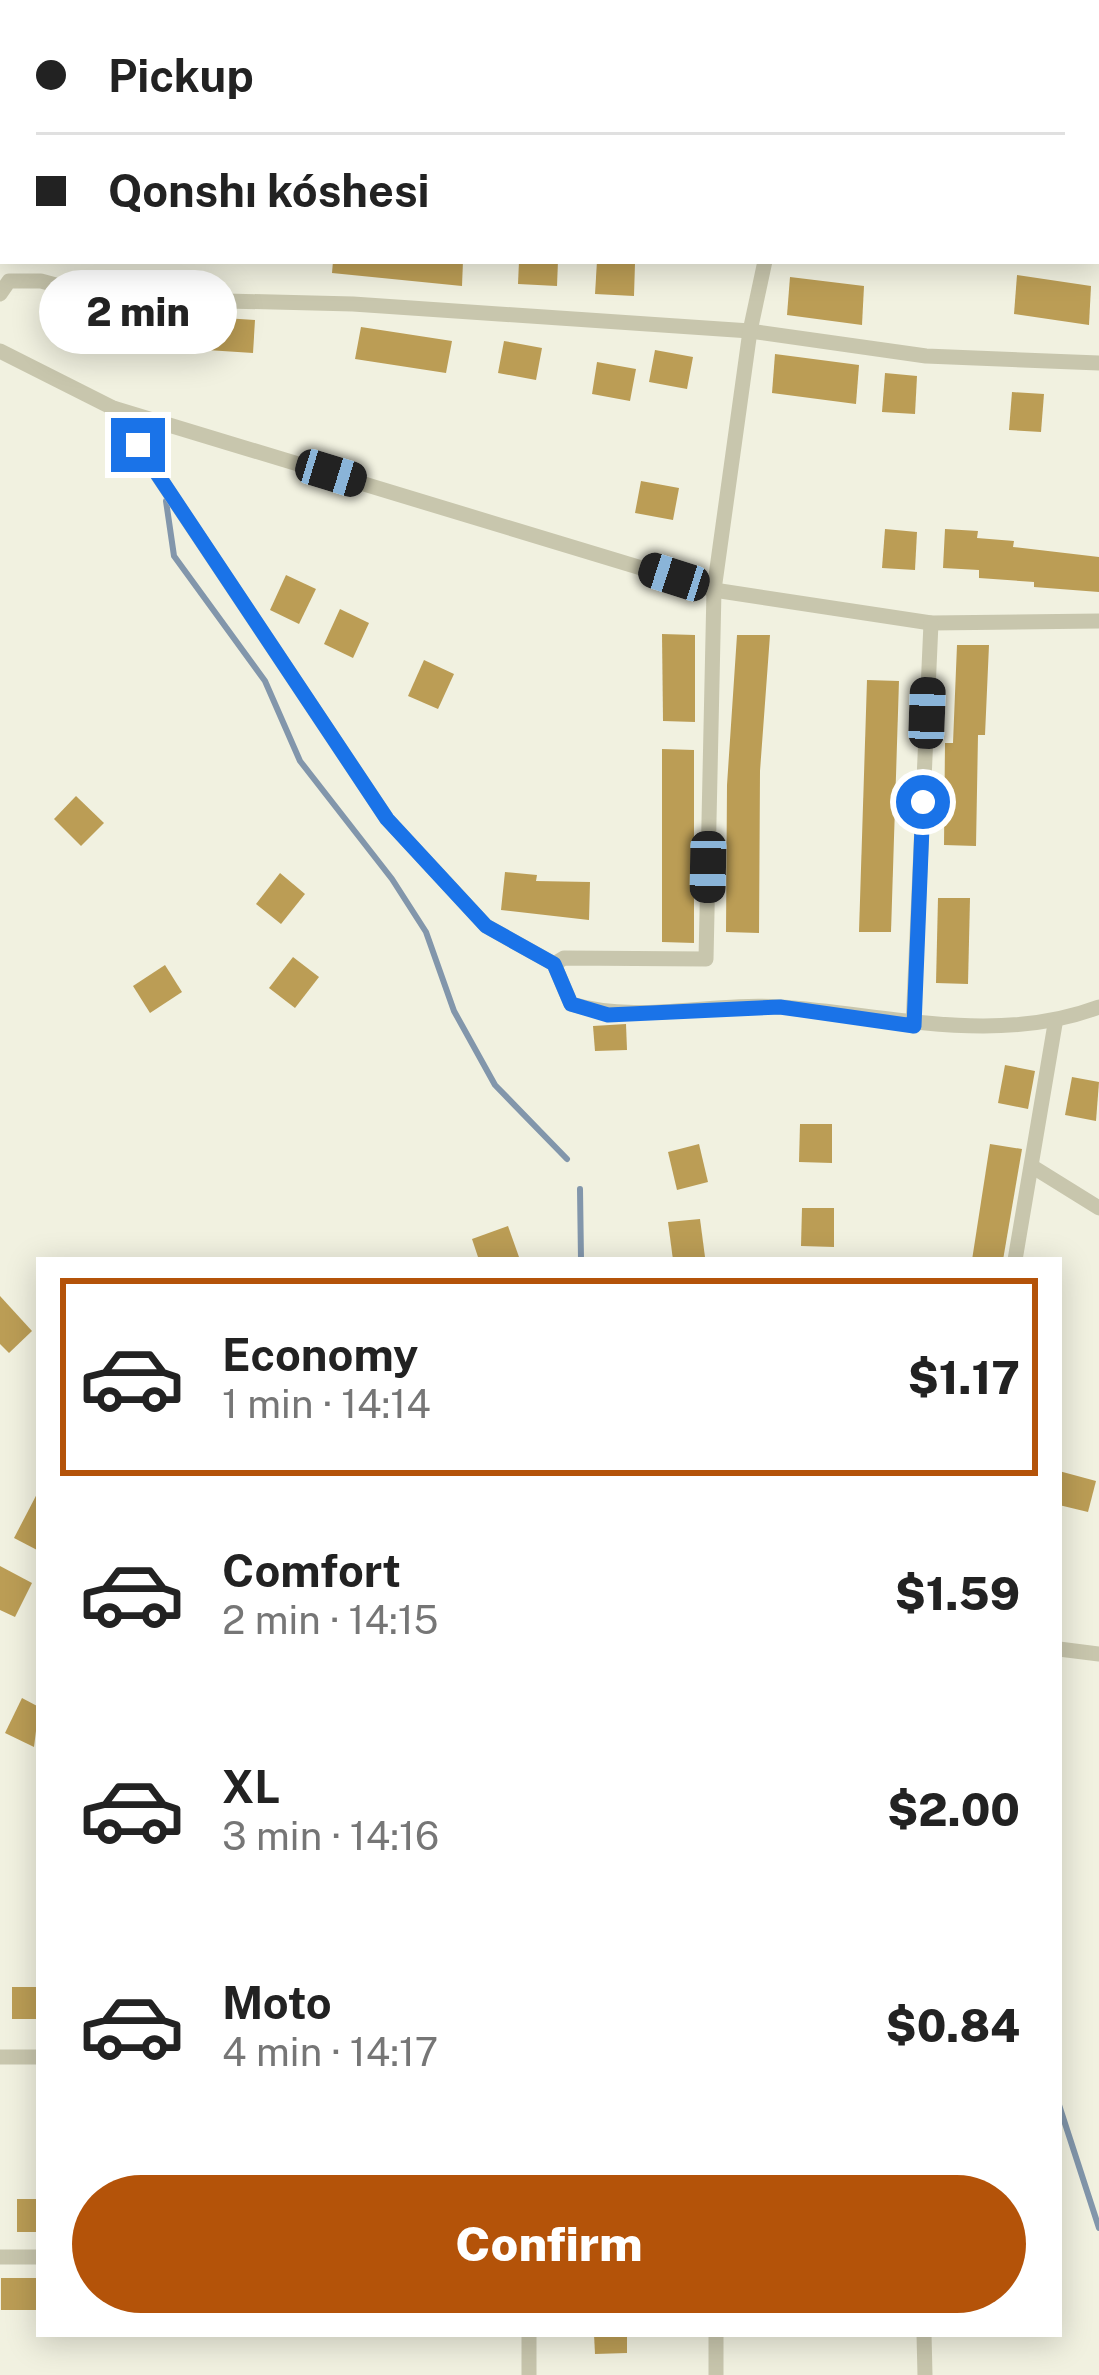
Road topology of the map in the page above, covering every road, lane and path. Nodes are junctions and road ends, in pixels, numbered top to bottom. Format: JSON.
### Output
{"nodes":[{"id":1,"x":764,"y":264,"type":"edge"},
{"id":2,"x":0,"y":295,"type":"edge"},
{"id":3,"x":749,"y":332,"type":"junction"},
{"id":4,"x":0,"y":352,"type":"edge"},
{"id":5,"x":1099,"y":363,"type":"edge"},
{"id":6,"x":112,"y":407,"type":"junction"},
{"id":7,"x":714,"y":590,"type":"junction"},
{"id":8,"x":1099,"y":621,"type":"edge"},
{"id":9,"x":931,"y":623,"type":"junction"},
{"id":10,"x":554,"y":964,"type":"junction"},
{"id":11,"x":1099,"y":1007,"type":"edge"},
{"id":12,"x":1055,"y":1024,"type":"junction"},
{"id":13,"x":914,"y":1026,"type":"junction"},
{"id":14,"x":1033,"y":1167,"type":"junction"},
{"id":15,"x":1099,"y":1208,"type":"edge"},
{"id":16,"x":1016,"y":1257,"type":"edge"},
{"id":17,"x":1062,"y":1649,"type":"edge"},
{"id":18,"x":1099,"y":1654,"type":"edge"},
{"id":19,"x":0,"y":2056,"type":"edge"},
{"id":20,"x":36,"y":2057,"type":"edge"},
{"id":21,"x":0,"y":2257,"type":"edge"},
{"id":22,"x":36,"y":2257,"type":"edge"},
{"id":23,"x":529,"y":2337,"type":"edge"},
{"id":24,"x":716,"y":2337,"type":"edge"},
{"id":25,"x":924,"y":2337,"type":"edge"},
{"id":26,"x":529,"y":2375,"type":"edge"},
{"id":27,"x":716,"y":2375,"type":"edge"},
{"id":28,"x":925,"y":2375,"type":"edge"}],
"edges":[{"from":1,"to":3,"type":"street"},
{"from":2,"to":3,"type":"street"},
{"from":3,"to":5,"type":"street"},
{"from":3,"to":7,"type":"street"},
{"from":4,"to":6,"type":"street"},
{"from":6,"to":7,"type":"street"},
{"from":6,"to":10,"type":"street"},
{"from":7,"to":9,"type":"street"},
{"from":7,"to":10,"type":"street"},
{"from":8,"to":9,"type":"street"},
{"from":9,"to":13,"type":"street"},
{"from":10,"to":13,"type":"street"},
{"from":11,"to":12,"type":"street"},
{"from":12,"to":13,"type":"street"},
{"from":12,"to":14,"type":"street"},
{"from":14,"to":15,"type":"street"},
{"from":14,"to":16,"type":"street"},
{"from":17,"to":18,"type":"street"},
{"from":19,"to":20,"type":"street"},
{"from":21,"to":22,"type":"street"},
{"from":23,"to":26,"type":"street"},
{"from":24,"to":27,"type":"street"},
{"from":25,"to":28,"type":"street"}]}
